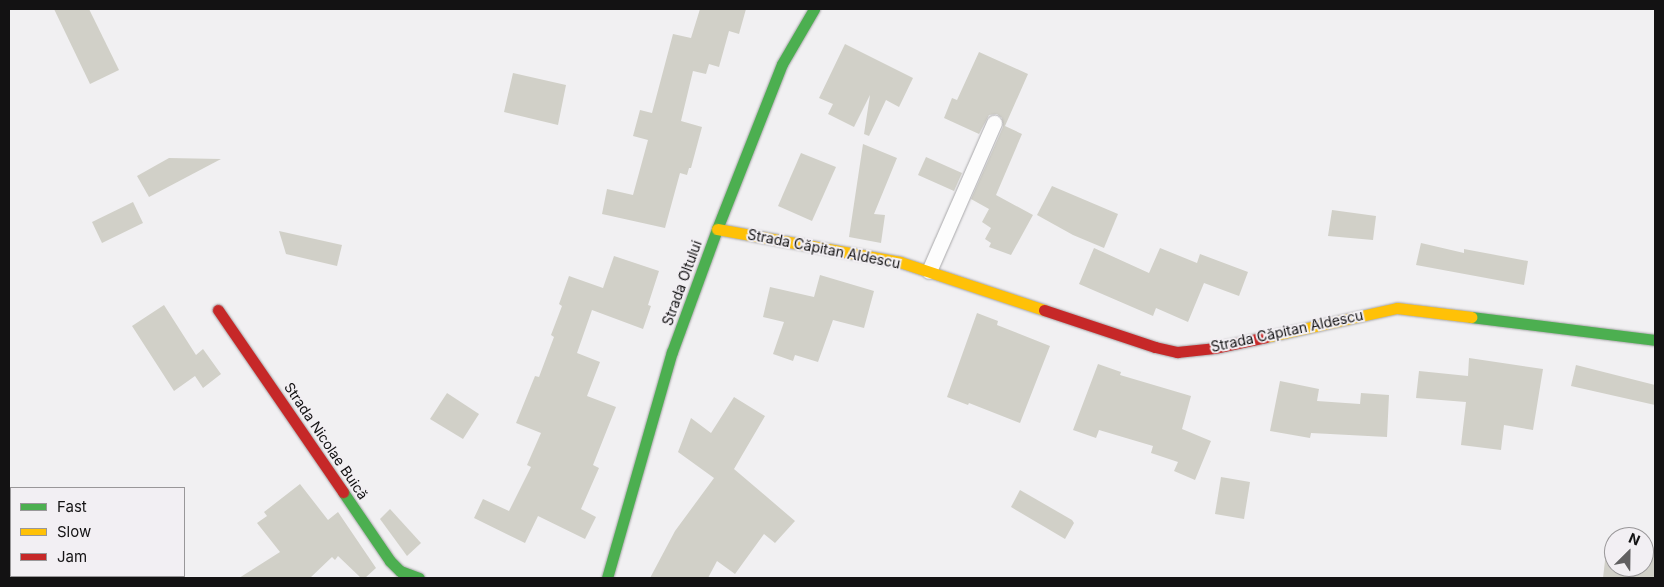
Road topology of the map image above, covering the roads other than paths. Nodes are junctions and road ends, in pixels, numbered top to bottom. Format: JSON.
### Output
{"nodes":[{"id":1,"x":814,"y":9,"type":"edge"},
{"id":2,"x":994,"y":123,"type":"dead end"},
{"id":3,"x":717,"y":229,"type":"junction"},
{"id":4,"x":930,"y":272,"type":"junction"},
{"id":5,"x":218,"y":310,"type":"dead end"},
{"id":6,"x":1655,"y":340,"type":"edge"},
{"id":7,"x":419,"y":578,"type":"edge"},
{"id":8,"x":607,"y":578,"type":"edge"}],
"edges":[{"from":1,"to":3,"type":"street","name":"Strada Oltului"},
{"from":2,"to":4,"type":"lane"},
{"from":3,"to":4,"type":"street","name":"Strada Căpitan Aldescu"},
{"from":3,"to":8,"type":"street","name":"Strada Oltului"},
{"from":4,"to":6,"type":"street","name":"Strada Căpitan Aldescu"},
{"from":5,"to":7,"type":"street","name":"Strada Nicolae Buică"}]}
